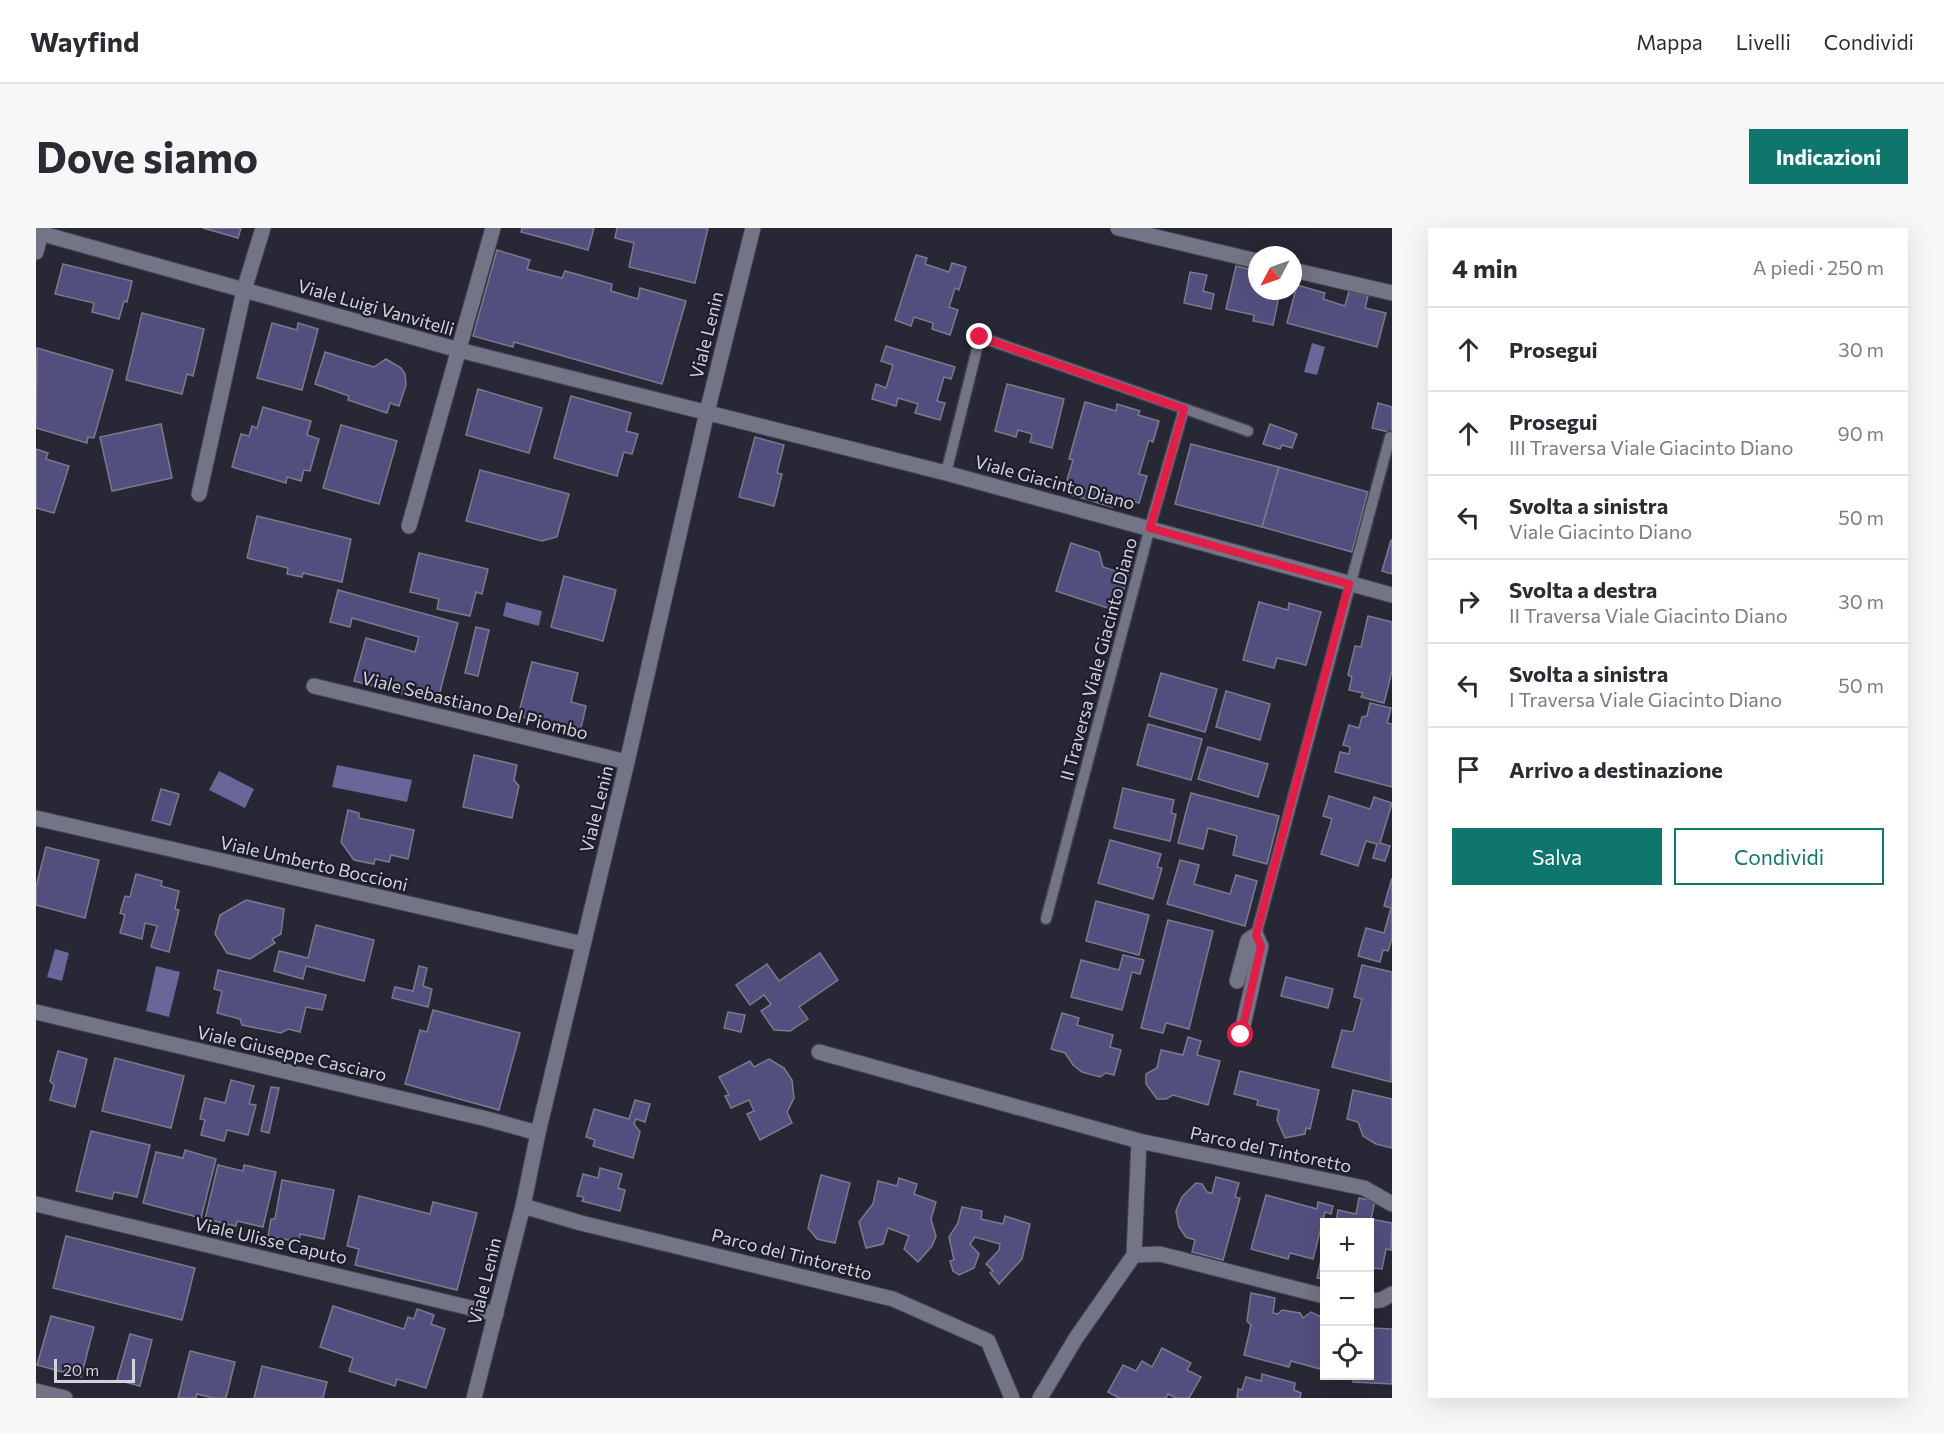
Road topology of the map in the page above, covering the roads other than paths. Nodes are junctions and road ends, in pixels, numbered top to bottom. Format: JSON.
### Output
{"nodes":[{"id":1,"x":263,"y":228,"type":"edge"},
{"id":2,"x":493,"y":228,"type":"edge"},
{"id":3,"x":753,"y":228,"type":"edge"},
{"id":4,"x":1118,"y":228,"type":"edge"},
{"id":5,"x":40,"y":231,"type":"edge"},
{"id":6,"x":36,"y":252,"type":"edge"},
{"id":7,"x":1248,"y":259,"type":"edge"},
{"id":8,"x":1302,"y":272,"type":"edge"},
{"id":9,"x":244,"y":290,"type":"junction"},
{"id":10,"x":1392,"y":293,"type":"edge"},
{"id":11,"x":459,"y":350,"type":"junction"},
{"id":12,"x":1184,"y":409,"type":"junction"},
{"id":13,"x":707,"y":412,"type":"junction"},
{"id":14,"x":1248,"y":431,"type":"dead end"},
{"id":15,"x":1390,"y":438,"type":"dead end"},
{"id":16,"x":946,"y":472,"type":"junction"},
{"id":17,"x":199,"y":494,"type":"dead end"},
{"id":18,"x":409,"y":526,"type":"dead end"},
{"id":19,"x":1150,"y":528,"type":"junction"},
{"id":20,"x":1349,"y":584,"type":"junction"},
{"id":21,"x":1392,"y":595,"type":"edge"},
{"id":22,"x":314,"y":686,"type":"dead end"},
{"id":23,"x":627,"y":762,"type":"junction"},
{"id":24,"x":36,"y":818,"type":"edge"},
{"id":25,"x":1046,"y":919,"type":"dead end"},
{"id":26,"x":1256,"y":935,"type":"junction"},
{"id":27,"x":583,"y":945,"type":"junction"},
{"id":28,"x":1237,"y":981,"type":"dead end"},
{"id":29,"x":36,"y":1012,"type":"edge"},
{"id":30,"x":1241,"y":1035,"type":"dead end"},
{"id":31,"x":819,"y":1052,"type":"dead end"},
{"id":32,"x":538,"y":1133,"type":"junction"},
{"id":33,"x":1139,"y":1141,"type":"junction"},
{"id":34,"x":36,"y":1204,"type":"edge"},
{"id":35,"x":1392,"y":1204,"type":"edge"},
{"id":36,"x":523,"y":1206,"type":"junction"},
{"id":37,"x":1134,"y":1255,"type":"junction"},
{"id":38,"x":1392,"y":1294,"type":"edge"},
{"id":39,"x":1320,"y":1295,"type":"edge"},
{"id":40,"x":1374,"y":1301,"type":"edge"},
{"id":41,"x":496,"y":1314,"type":"junction"},
{"id":42,"x":36,"y":1391,"type":"edge"},
{"id":43,"x":1014,"y":1397,"type":"edge"},
{"id":44,"x":65,"y":1398,"type":"edge"},
{"id":45,"x":474,"y":1398,"type":"edge"},
{"id":46,"x":1040,"y":1398,"type":"edge"}],
"edges":[{"from":1,"to":9,"type":"street"},
{"from":2,"to":11,"type":"street"},
{"from":3,"to":13,"type":"street","name":"Viale Lenin"},
{"from":4,"to":7,"type":"street"},
{"from":5,"to":6,"type":"street"},
{"from":5,"to":9,"type":"street","name":"Viale Luigi Vanvitelli"},
{"from":8,"to":10,"type":"street"},
{"from":9,"to":11,"type":"street","name":"Viale Luigi Vanvitelli"},
{"from":9,"to":17,"type":"street"},
{"from":11,"to":13,"type":"street","name":"Viale Luigi Vanvitelli"},
{"from":11,"to":18,"type":"street"},
{"from":12,"to":14,"type":"lane"},
{"from":12,"to":16,"type":"lane"},
{"from":12,"to":19,"type":"lane","name":"II Traversa Viale Giacinto Diano"},
{"from":13,"to":16,"type":"street","name":"Viale Giacinto Diano"},
{"from":13,"to":23,"type":"street","name":"Viale Lenin"},
{"from":15,"to":20,"type":"lane"},
{"from":16,"to":19,"type":"street","name":"Viale Giacinto Diano"},
{"from":19,"to":20,"type":"street","name":"Viale Giacinto Diano"},
{"from":19,"to":25,"type":"lane","name":"II Traversa Viale Giacinto Diano"},
{"from":20,"to":21,"type":"street","name":"Viale Giacinto Diano"},
{"from":20,"to":26,"type":"lane"},
{"from":22,"to":23,"type":"street","name":"Viale Sebastiano Del Piombo"},
{"from":23,"to":27,"type":"street","name":"Viale Lenin"},
{"from":24,"to":27,"type":"street","name":"Viale Umberto Boccioni"},
{"from":26,"to":28,"type":"street"},
{"from":26,"to":30,"type":"street"},
{"from":27,"to":32,"type":"street","name":"Viale Lenin"},
{"from":29,"to":32,"type":"street","name":"Viale Giuseppe Casciaro"},
{"from":31,"to":33,"type":"street","name":"Parco del Tintoretto"},
{"from":32,"to":36,"type":"street","name":"Viale Lenin"},
{"from":33,"to":35,"type":"street","name":"Parco del Tintoretto"},
{"from":33,"to":37,"type":"street"},
{"from":34,"to":41,"type":"street","name":"Viale Ulisse Caputo"},
{"from":36,"to":41,"type":"street","name":"Viale Lenin"},
{"from":36,"to":43,"type":"street","name":"Parco del Tintoretto"},
{"from":37,"to":39,"type":"street"},
{"from":37,"to":46,"type":"street"},
{"from":38,"to":40,"type":"street"},
{"from":41,"to":45,"type":"street","name":"Viale Lenin"},
{"from":42,"to":44,"type":"street"}]}
